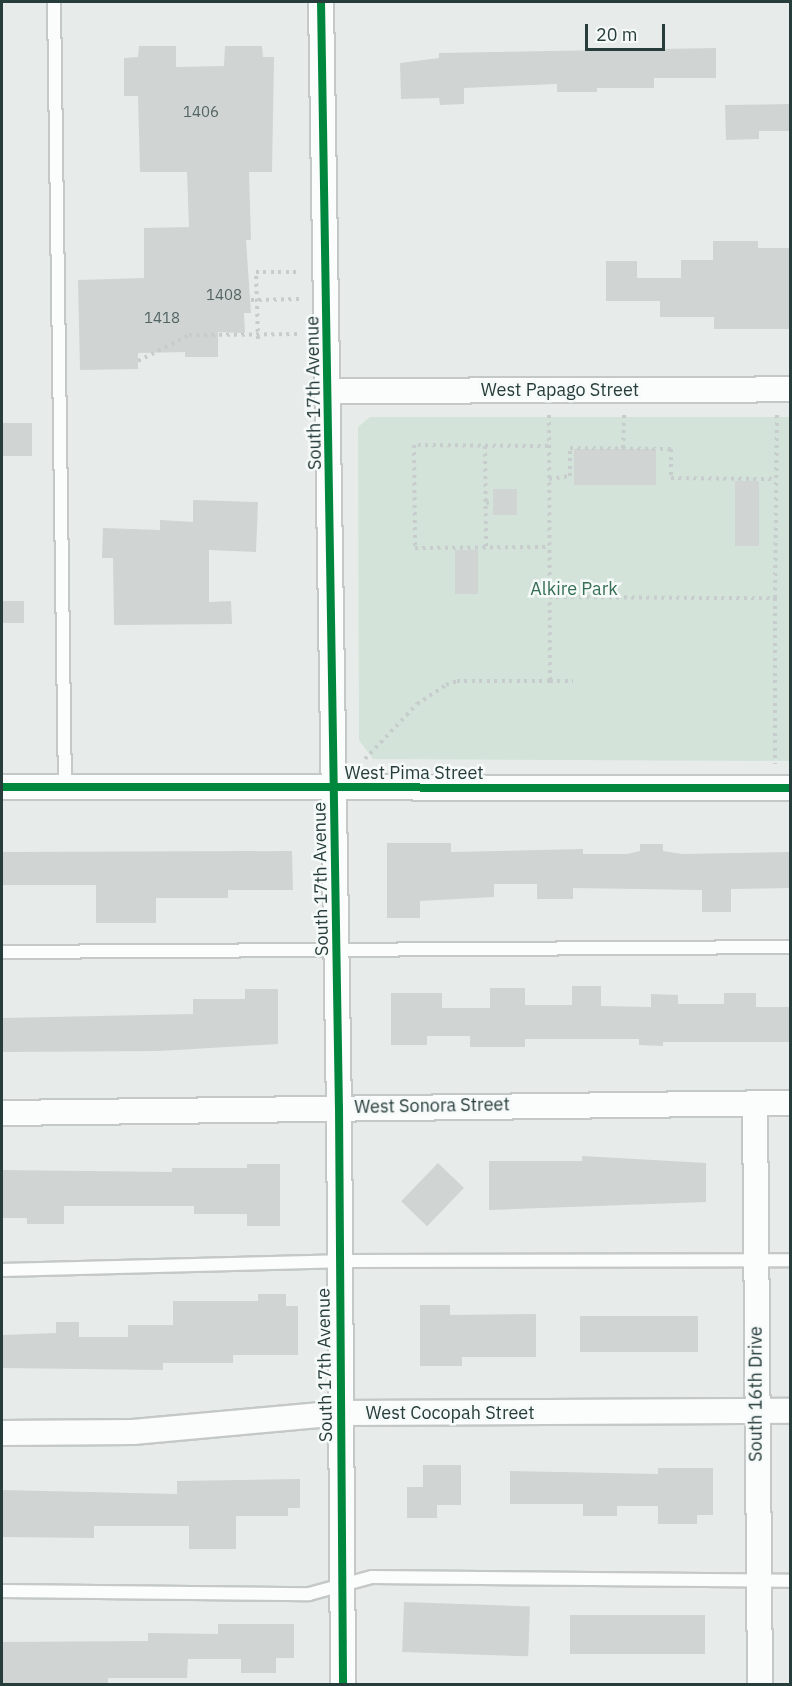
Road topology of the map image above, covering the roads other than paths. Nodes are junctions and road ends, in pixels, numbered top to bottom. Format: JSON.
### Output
{"nodes":[{"id":1,"x":54,"y":2,"type":"edge"},
{"id":2,"x":321,"y":2,"type":"edge"},
{"id":3,"x":790,"y":389,"type":"edge"},
{"id":4,"x":330,"y":391,"type":"junction"},
{"id":5,"x":2,"y":787,"type":"edge"},
{"id":6,"x":65,"y":787,"type":"junction"},
{"id":7,"x":334,"y":788,"type":"junction"},
{"id":8,"x":790,"y":788,"type":"edge"},
{"id":9,"x":790,"y":947,"type":"edge"},
{"id":10,"x":337,"y":951,"type":"junction"},
{"id":11,"x":2,"y":952,"type":"edge"},
{"id":12,"x":755,"y":1103,"type":"junction"},
{"id":13,"x":790,"y":1103,"type":"edge"},
{"id":14,"x":339,"y":1107,"type":"junction"},
{"id":15,"x":2,"y":1113,"type":"edge"},
{"id":16,"x":755,"y":1260,"type":"junction"},
{"id":17,"x":790,"y":1260,"type":"edge"},
{"id":18,"x":339,"y":1261,"type":"junction"},
{"id":19,"x":2,"y":1270,"type":"edge"},
{"id":20,"x":755,"y":1411,"type":"junction"},
{"id":21,"x":790,"y":1411,"type":"edge"},
{"id":22,"x":340,"y":1413,"type":"junction"},
{"id":23,"x":2,"y":1433,"type":"edge"},
{"id":24,"x":790,"y":1581,"type":"edge"},
{"id":25,"x":758,"y":1582,"type":"junction"},
{"id":26,"x":342,"y":1586,"type":"junction"},
{"id":27,"x":2,"y":1591,"type":"edge"},
{"id":28,"x":343,"y":1684,"type":"edge"},
{"id":29,"x":760,"y":1684,"type":"edge"}],
"edges":[{"from":1,"to":6,"type":"lane"},
{"from":2,"to":4,"type":"street","name":"South 17th Avenue"},
{"from":3,"to":4,"type":"street","name":"West Papago Street"},
{"from":4,"to":7,"type":"street","name":"South 17th Avenue"},
{"from":5,"to":6,"type":"street","name":"West Pima Street"},
{"from":6,"to":7,"type":"street","name":"West Pima Street"},
{"from":7,"to":8,"type":"street","name":"West Pima Street"},
{"from":7,"to":10,"type":"street","name":"South 17th Avenue"},
{"from":9,"to":10,"type":"lane"},
{"from":10,"to":11,"type":"lane"},
{"from":10,"to":14,"type":"street","name":"South 17th Avenue"},
{"from":12,"to":13,"type":"street","name":"West Sonora Street"},
{"from":12,"to":14,"type":"street","name":"West Sonora Street"},
{"from":12,"to":16,"type":"street","name":"South 16th Drive"},
{"from":14,"to":15,"type":"street","name":"West Sonora Street"},
{"from":14,"to":18,"type":"street","name":"South 17th Avenue"},
{"from":16,"to":17,"type":"lane"},
{"from":16,"to":18,"type":"lane"},
{"from":16,"to":20,"type":"street","name":"South 16th Drive"},
{"from":18,"to":19,"type":"lane"},
{"from":18,"to":22,"type":"street","name":"South 17th Avenue"},
{"from":20,"to":21,"type":"street","name":"West Cocopah Street"},
{"from":20,"to":22,"type":"street","name":"West Cocopah Street"},
{"from":20,"to":25,"type":"street","name":"South 16th Drive"},
{"from":22,"to":23,"type":"street","name":"West Cocopah Street"},
{"from":22,"to":26,"type":"street","name":"South 17th Avenue"},
{"from":24,"to":25,"type":"lane"},
{"from":25,"to":26,"type":"lane"},
{"from":25,"to":29,"type":"street","name":"South 16th Drive"},
{"from":26,"to":27,"type":"lane"},
{"from":26,"to":28,"type":"street","name":"South 17th Avenue"}]}
